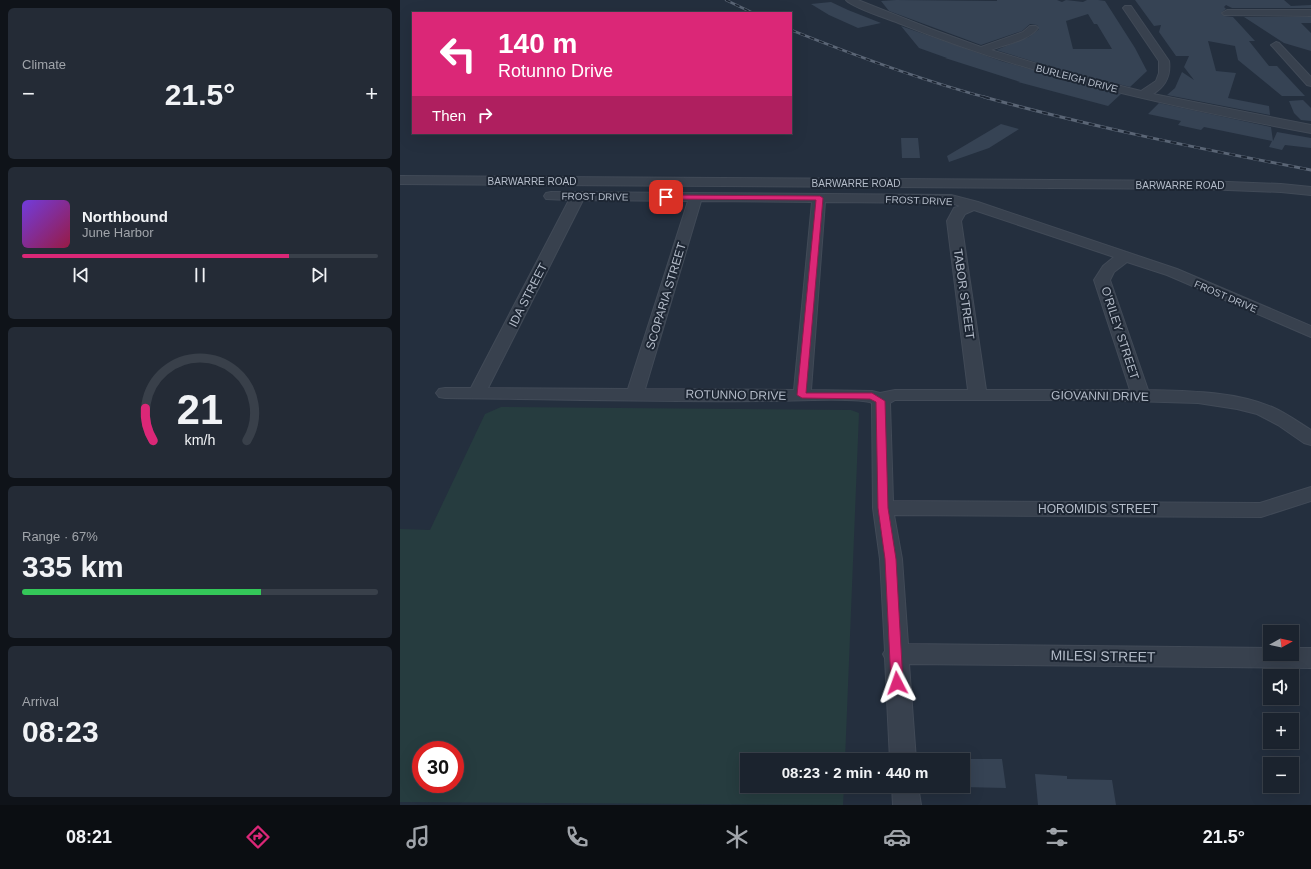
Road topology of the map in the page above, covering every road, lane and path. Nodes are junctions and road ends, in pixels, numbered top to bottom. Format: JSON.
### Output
{"nodes":[{"id":1,"x":853,"y":0,"type":"edge"},
{"id":2,"x":1128,"y":8,"type":"dead end"},
{"id":3,"x":1227,"y":13,"type":"dead end"},
{"id":4,"x":1311,"y":13,"type":"edge"},
{"id":5,"x":1033,"y":28,"type":"dead end"},
{"id":6,"x":1276,"y":45,"type":"dead end"},
{"id":7,"x":981,"y":50,"type":"junction"},
{"id":8,"x":1311,"y":83,"type":"edge"},
{"id":9,"x":1142,"y":95,"type":"junction"},
{"id":10,"x":1311,"y":129,"type":"edge"},
{"id":11,"x":400,"y":180,"type":"edge"},
{"id":12,"x":1311,"y":191,"type":"edge"},
{"id":13,"x":551,"y":196,"type":"dead end"},
{"id":14,"x":578,"y":196,"type":"junction"},
{"id":15,"x":696,"y":198,"type":"junction"},
{"id":16,"x":820,"y":198,"type":"junction"},
{"id":17,"x":974,"y":204,"type":"junction"},
{"id":18,"x":1125,"y":256,"type":"junction"},
{"id":19,"x":1311,"y":332,"type":"edge"},
{"id":20,"x":445,"y":393,"type":"dead end"},
{"id":21,"x":477,"y":394,"type":"junction"},
{"id":22,"x":636,"y":394,"type":"junction"},
{"id":23,"x":802,"y":395,"type":"junction"},
{"id":24,"x":978,"y":395,"type":"junction"},
{"id":25,"x":1141,"y":396,"type":"junction"},
{"id":26,"x":880,"y":401,"type":"junction"},
{"id":27,"x":1311,"y":440,"type":"edge"},
{"id":28,"x":1311,"y":494,"type":"edge"},
{"id":29,"x":883,"y":508,"type":"junction"},
{"id":30,"x":895,"y":654,"type":"junction"},
{"id":31,"x":1311,"y":658,"type":"edge"},
{"id":32,"x":902,"y":753,"type":"edge"},
{"id":33,"x":905,"y":793,"type":"edge"},
{"id":34,"x":906,"y":805,"type":"edge"}],
"edges":[{"from":1,"to":7,"type":"street","name":"BURLEIGH DRIVE"},
{"from":2,"to":9,"type":"street"},
{"from":3,"to":4,"type":"street"},
{"from":5,"to":7,"type":"street"},
{"from":6,"to":8,"type":"street"},
{"from":7,"to":9,"type":"street","name":"BURLEIGH DRIVE"},
{"from":9,"to":10,"type":"street","name":"BURLEIGH DRIVE"},
{"from":11,"to":12,"type":"street","name":"BARWARRE ROAD"},
{"from":13,"to":14,"type":"street","name":"FROST DRIVE"},
{"from":14,"to":15,"type":"street","name":"FROST DRIVE"},
{"from":14,"to":21,"type":"street","name":"IDA STREET"},
{"from":15,"to":16,"type":"street","name":"FROST DRIVE"},
{"from":15,"to":22,"type":"street","name":"SCOPARIA STREET"},
{"from":16,"to":17,"type":"street","name":"FROST DRIVE"},
{"from":16,"to":23,"type":"street"},
{"from":17,"to":18,"type":"street","name":"FROST DRIVE"},
{"from":17,"to":24,"type":"street","name":"TABOR STREET"},
{"from":18,"to":19,"type":"street","name":"FROST DRIVE"},
{"from":18,"to":25,"type":"street","name":"O'RILEY STREET"},
{"from":20,"to":21,"type":"street","name":"ROTUNNO DRIVE"},
{"from":21,"to":22,"type":"street","name":"ROTUNNO DRIVE"},
{"from":22,"to":23,"type":"street","name":"ROTUNNO DRIVE"},
{"from":23,"to":26,"type":"street","name":"ROTUNNO DRIVE"},
{"from":24,"to":25,"type":"street","name":"GIOVANNI DRIVE"},
{"from":24,"to":26,"type":"street","name":"GIOVANNI DRIVE"},
{"from":25,"to":27,"type":"street","name":"GIOVANNI DRIVE"},
{"from":26,"to":29,"type":"street"},
{"from":28,"to":29,"type":"street","name":"HOROMIDIS STREET"},
{"from":29,"to":30,"type":"street"},
{"from":30,"to":31,"type":"street","name":"MILESI STREET"},
{"from":30,"to":32,"type":"street"},
{"from":33,"to":34,"type":"street"}]}
